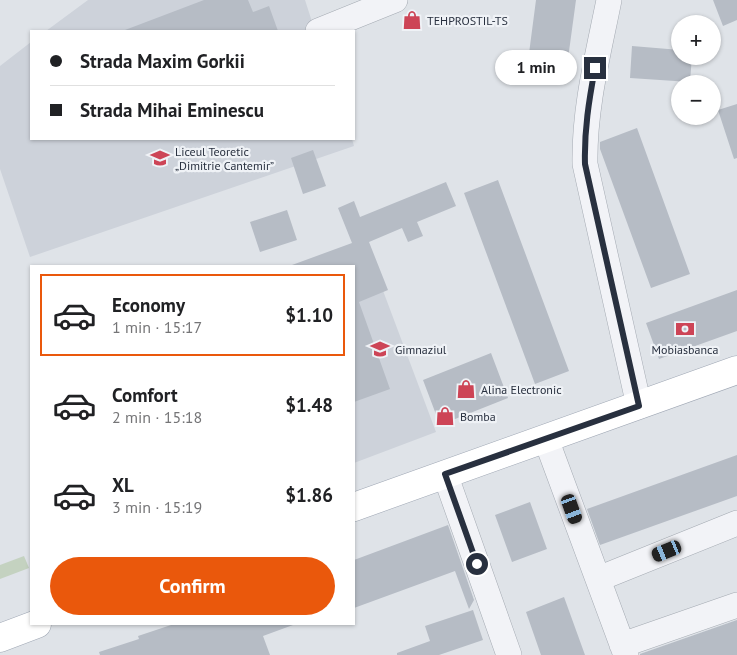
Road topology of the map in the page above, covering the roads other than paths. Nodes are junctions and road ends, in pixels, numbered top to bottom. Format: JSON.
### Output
{"nodes":[{"id":1,"x":395,"y":0,"type":"edge"},
{"id":2,"x":609,"y":0,"type":"edge"},
{"id":3,"x":320,"y":30,"type":"edge"},
{"id":4,"x":737,"y":370,"type":"edge"},
{"id":5,"x":639,"y":406,"type":"junction"},
{"id":6,"x":546,"y":439,"type":"junction"},
{"id":7,"x":445,"y":474,"type":"junction"},
{"id":8,"x":355,"y":507,"type":"edge"},
{"id":9,"x":737,"y":523,"type":"edge"},
{"id":10,"x":598,"y":579,"type":"junction"},
{"id":11,"x":737,"y":605,"type":"edge"},
{"id":12,"x":34,"y":625,"type":"edge"},
{"id":13,"x":0,"y":638,"type":"edge"},
{"id":14,"x":624,"y":650,"type":"edge"},
{"id":15,"x":509,"y":655,"type":"edge"}],
"edges":[{"from":1,"to":3,"type":"street"},
{"from":2,"to":5,"type":"street"},
{"from":4,"to":5,"type":"main road"},
{"from":5,"to":6,"type":"main road"},
{"from":6,"to":7,"type":"main road"},
{"from":6,"to":10,"type":"street"},
{"from":7,"to":8,"type":"main road"},
{"from":7,"to":15,"type":"street"},
{"from":9,"to":10,"type":"street"},
{"from":10,"to":14,"type":"street"},
{"from":11,"to":14,"type":"street"},
{"from":12,"to":13,"type":"main road"}]}
